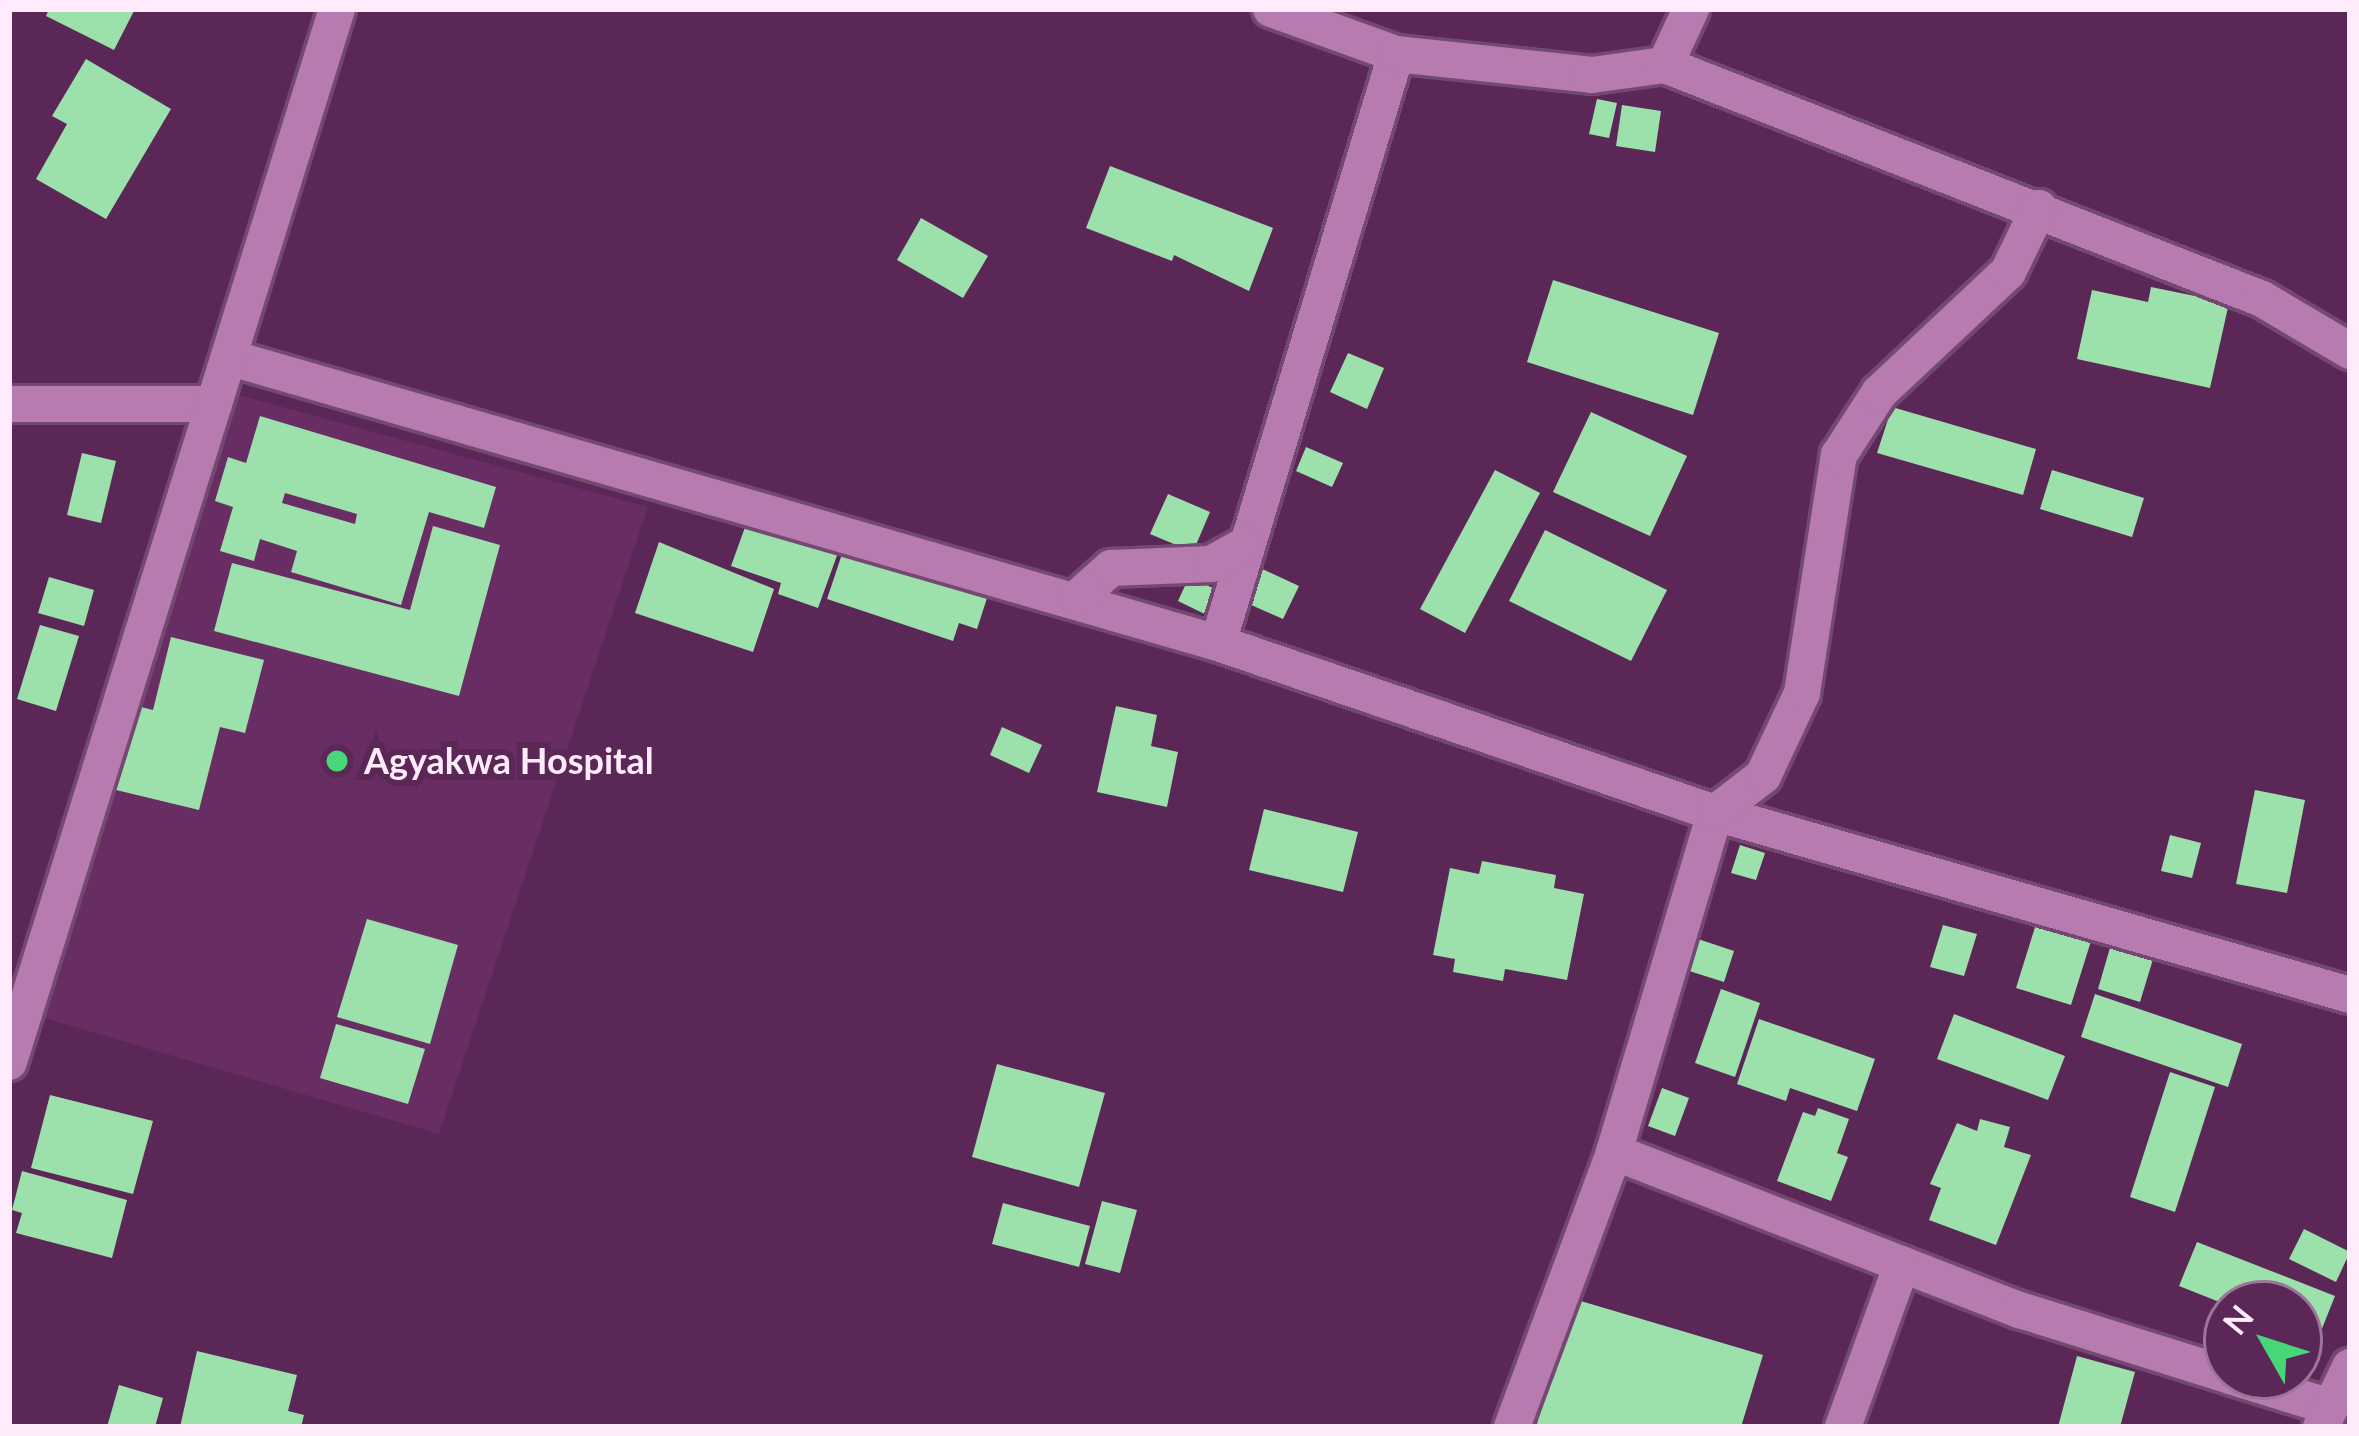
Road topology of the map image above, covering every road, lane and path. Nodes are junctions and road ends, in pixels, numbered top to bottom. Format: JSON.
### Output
{"nodes":[{"id":1,"x":338,"y":9,"type":"edge"},
{"id":2,"x":1270,"y":9,"type":"edge"},
{"id":3,"x":1691,"y":9,"type":"edge"},
{"id":4,"x":1396,"y":55,"type":"junction"},
{"id":5,"x":1665,"y":65,"type":"junction"},
{"id":6,"x":2039,"y":208,"type":"junction"},
{"id":7,"x":2350,"y":351,"type":"edge"},
{"id":8,"x":231,"y":358,"type":"junction"},
{"id":9,"x":9,"y":404,"type":"edge"},
{"id":10,"x":214,"y":404,"type":"junction"},
{"id":11,"x":1245,"y":545,"type":"junction"},
{"id":12,"x":1074,"y":601,"type":"junction"},
{"id":13,"x":1218,"y":643,"type":"junction"},
{"id":14,"x":1714,"y":813,"type":"junction"},
{"id":15,"x":2350,"y":995,"type":"edge"},
{"id":16,"x":18,"y":1006,"type":"edge"},
{"id":17,"x":9,"y":1062,"type":"edge"},
{"id":18,"x":1614,"y":1152,"type":"junction"},
{"id":19,"x":1901,"y":1264,"type":"junction"},
{"id":20,"x":2203,"y":1367,"type":"edge"},
{"id":21,"x":2350,"y":1367,"type":"edge"},
{"id":22,"x":2285,"y":1400,"type":"edge"},
{"id":23,"x":2325,"y":1417,"type":"edge"},
{"id":24,"x":1512,"y":1427,"type":"edge"},
{"id":25,"x":1844,"y":1427,"type":"edge"}],
"edges":[{"from":1,"to":8,"type":"street"},
{"from":2,"to":4,"type":"street"},
{"from":3,"to":5,"type":"street"},
{"from":4,"to":5,"type":"street"},
{"from":4,"to":11,"type":"street"},
{"from":5,"to":6,"type":"street"},
{"from":6,"to":7,"type":"street"},
{"from":6,"to":14,"type":"street"},
{"from":8,"to":10,"type":"street"},
{"from":8,"to":12,"type":"street"},
{"from":9,"to":10,"type":"street"},
{"from":10,"to":16,"type":"street"},
{"from":11,"to":12,"type":"street"},
{"from":11,"to":13,"type":"street"},
{"from":12,"to":13,"type":"street"},
{"from":13,"to":14,"type":"street"},
{"from":14,"to":15,"type":"street"},
{"from":14,"to":18,"type":"street"},
{"from":16,"to":17,"type":"street"},
{"from":18,"to":19,"type":"street"},
{"from":18,"to":24,"type":"street"},
{"from":19,"to":20,"type":"street"},
{"from":19,"to":25,"type":"street"},
{"from":21,"to":23,"type":"street"},
{"from":22,"to":23,"type":"street"}]}
